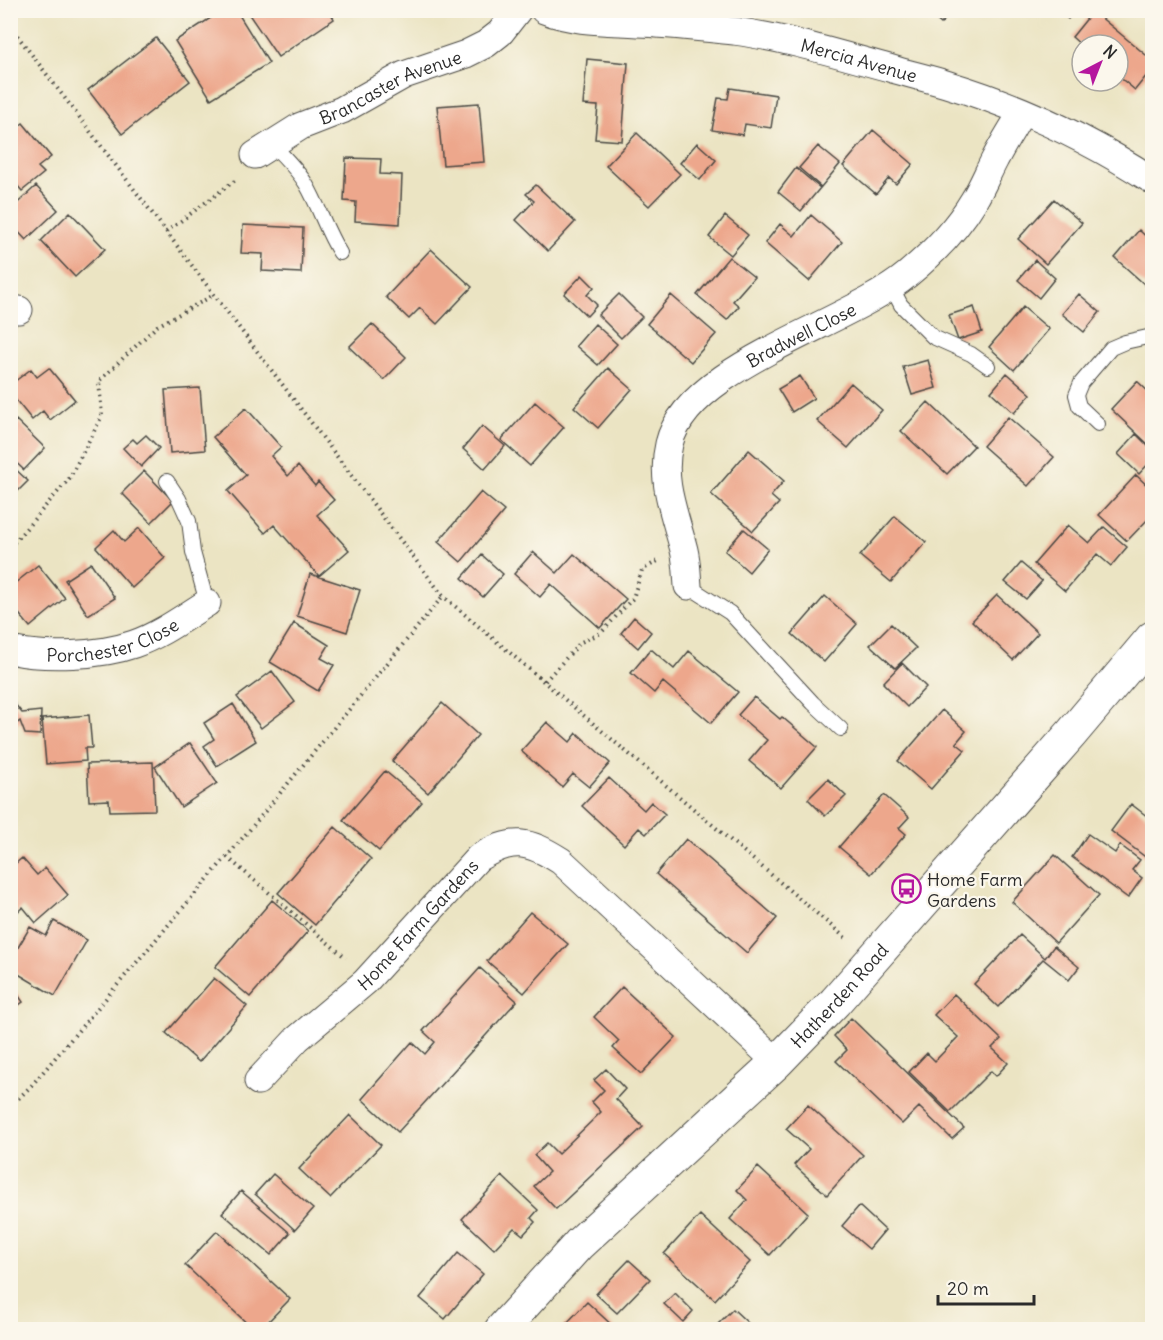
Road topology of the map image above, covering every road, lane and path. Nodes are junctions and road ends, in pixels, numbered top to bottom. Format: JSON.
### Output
{"nodes":[{"id":1,"x":518,"y":10,"type":"edge"},
{"id":2,"x":544,"y":10,"type":"edge"},
{"id":3,"x":10,"y":26,"type":"edge"},
{"id":4,"x":1022,"y":112,"type":"junction"},
{"id":5,"x":263,"y":149,"type":"junction"},
{"id":6,"x":1152,"y":180,"type":"edge"},
{"id":7,"x":166,"y":232,"type":"junction"},
{"id":8,"x":340,"y":253,"type":"dead end"},
{"id":9,"x":891,"y":286,"type":"junction"},
{"id":10,"x":214,"y":295,"type":"junction"},
{"id":11,"x":1152,"y":336,"type":"edge"},
{"id":12,"x":987,"y":366,"type":"dead end"},
{"id":13,"x":1098,"y":424,"type":"dead end"},
{"id":14,"x":167,"y":481,"type":"dead end"},
{"id":15,"x":679,"y":536,"type":"junction"},
{"id":16,"x":10,"y":547,"type":"edge"},
{"id":17,"x":687,"y":586,"type":"joint"},
{"id":18,"x":443,"y":596,"type":"junction"},
{"id":19,"x":207,"y":603,"type":"joint"},
{"id":20,"x":1152,"y":638,"type":"edge"},
{"id":21,"x":10,"y":650,"type":"edge"},
{"id":22,"x":545,"y":681,"type":"junction"},
{"id":23,"x":841,"y":729,"type":"dead end"},
{"id":24,"x":227,"y":857,"type":"junction"},
{"id":25,"x":872,"y":962,"type":"junction"},
{"id":26,"x":369,"y":978,"type":"junction"},
{"id":27,"x":777,"y":1062,"type":"junction"},
{"id":28,"x":258,"y":1082,"type":"dead end"},
{"id":29,"x":10,"y":1090,"type":"edge"},
{"id":30,"x":18,"y":1100,"type":"junction"},
{"id":31,"x":10,"y":1107,"type":"edge"},
{"id":32,"x":501,"y":1329,"type":"edge"}],
"edges":[{"from":1,"to":5,"type":"street","name":"Brancaster Avenue"},
{"from":2,"to":4,"type":"street","name":"Mercia Avenue"},
{"from":3,"to":7,"type":"path"},
{"from":4,"to":6,"type":"street","name":"Mercia Avenue"},
{"from":4,"to":9,"type":"street","name":"Bradwell Close"},
{"from":5,"to":7,"type":"path"},
{"from":5,"to":8,"type":"lane"},
{"from":7,"to":10,"type":"path"},
{"from":9,"to":12,"type":"lane"},
{"from":9,"to":15,"type":"street","name":"Bradwell Close"},
{"from":10,"to":16,"type":"path"},
{"from":10,"to":18,"type":"path"},
{"from":11,"to":13,"type":"lane"},
{"from":14,"to":19,"type":"lane"},
{"from":15,"to":17,"type":"street","name":"Bradwell Close"},
{"from":15,"to":22,"type":"path"},
{"from":17,"to":23,"type":"lane"},
{"from":18,"to":22,"type":"path"},
{"from":18,"to":24,"type":"path"},
{"from":19,"to":21,"type":"street","name":"Porchester Close"},
{"from":20,"to":25,"type":"street","name":"Hatherden Road"},
{"from":22,"to":25,"type":"path"},
{"from":24,"to":26,"type":"path"},
{"from":24,"to":30,"type":"path"},
{"from":25,"to":27,"type":"street","name":"Hatherden Road"},
{"from":26,"to":27,"type":"street","name":"Home Farm Gardens"},
{"from":26,"to":28,"type":"street","name":"Home Farm Gardens"},
{"from":27,"to":32,"type":"street","name":"Hatherden Road"},
{"from":29,"to":30,"type":"path"},
{"from":30,"to":31,"type":"path"}]}
